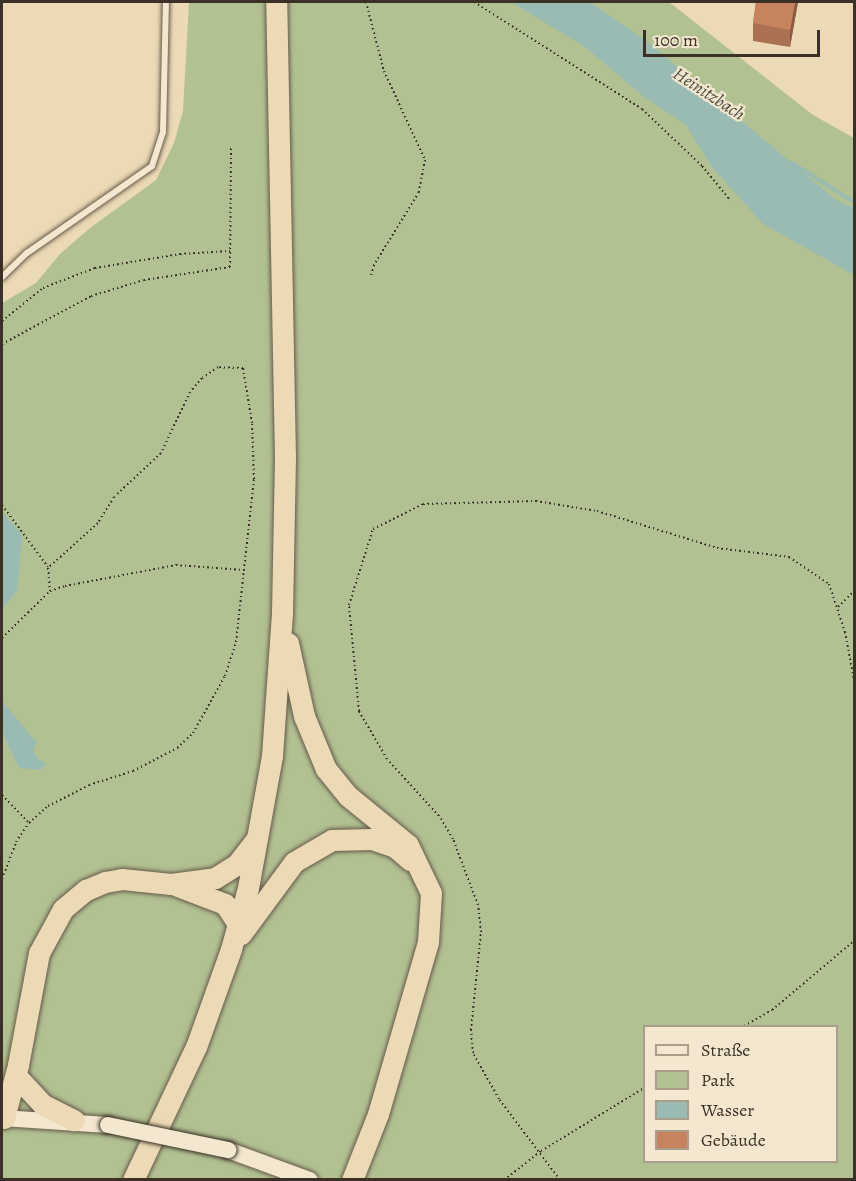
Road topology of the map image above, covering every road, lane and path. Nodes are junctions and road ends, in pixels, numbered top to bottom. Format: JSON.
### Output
{"nodes":[{"id":1,"x":166,"y":2,"type":"edge"},
{"id":2,"x":276,"y":2,"type":"edge"},
{"id":3,"x":366,"y":2,"type":"edge"},
{"id":4,"x":474,"y":2,"type":"edge"},
{"id":5,"x":231,"y":147,"type":"dead end"},
{"id":6,"x":731,"y":201,"type":"dead end"},
{"id":7,"x":230,"y":251,"type":"junction"},
{"id":8,"x":371,"y":276,"type":"dead end"},
{"id":9,"x":2,"y":277,"type":"edge"},
{"id":10,"x":2,"y":321,"type":"edge"},
{"id":11,"x":2,"y":344,"type":"edge"},
{"id":12,"x":2,"y":505,"type":"edge"},
{"id":13,"x":48,"y":568,"type":"junction"},
{"id":14,"x":244,"y":571,"type":"junction"},
{"id":15,"x":50,"y":591,"type":"junction"},
{"id":16,"x":855,"y":591,"type":"edge"},
{"id":17,"x":838,"y":607,"type":"junction"},
{"id":18,"x":282,"y":613,"type":"junction"},
{"id":19,"x":2,"y":638,"type":"edge"},
{"id":20,"x":855,"y":680,"type":"edge"},
{"id":21,"x":2,"y":795,"type":"edge"},
{"id":22,"x":29,"y":823,"type":"junction"},
{"id":23,"x":258,"y":838,"type":"junction"},
{"id":24,"x":424,"y":874,"type":"junction"},
{"id":25,"x":2,"y":879,"type":"edge"},
{"id":26,"x":171,"y":884,"type":"junction"},
{"id":27,"x":238,"y":924,"type":"junction"},
{"id":28,"x":855,"y":941,"type":"edge"},
{"id":29,"x":231,"y":949,"type":"junction"},
{"id":30,"x":746,"y":1025,"type":"edge"},
{"id":31,"x":19,"y":1072,"type":"junction"},
{"id":32,"x":643,"y":1089,"type":"edge"},
{"id":33,"x":7,"y":1118,"type":"edge"},
{"id":34,"x":74,"y":1120,"type":"junction"},
{"id":35,"x":541,"y":1151,"type":"junction"},
{"id":36,"x":360,"y":1173,"type":"edge"},
{"id":37,"x":133,"y":1179,"type":"edge"},
{"id":38,"x":310,"y":1179,"type":"edge"},
{"id":39,"x":504,"y":1179,"type":"edge"},
{"id":40,"x":560,"y":1179,"type":"edge"}],
"edges":[{"from":1,"to":9,"type":"lane"},
{"from":2,"to":18,"type":"highway"},
{"from":3,"to":8,"type":"path"},
{"from":4,"to":6,"type":"path"},
{"from":5,"to":7,"type":"path"},
{"from":7,"to":10,"type":"path"},
{"from":7,"to":11,"type":"path"},
{"from":12,"to":13,"type":"path"},
{"from":13,"to":14,"type":"path"},
{"from":13,"to":15,"type":"path"},
{"from":14,"to":15,"type":"path"},
{"from":14,"to":22,"type":"path"},
{"from":15,"to":19,"type":"path"},
{"from":16,"to":17,"type":"path"},
{"from":17,"to":20,"type":"path"},
{"from":17,"to":35,"type":"path"},
{"from":18,"to":23,"type":"highway"},
{"from":18,"to":24,"type":"highway"},
{"from":21,"to":22,"type":"path"},
{"from":22,"to":25,"type":"path"},
{"from":23,"to":26,"type":"highway"},
{"from":23,"to":27,"type":"highway"},
{"from":24,"to":29,"type":"highway"},
{"from":24,"to":36,"type":"highway"},
{"from":26,"to":27,"type":"highway"},
{"from":26,"to":31,"type":"highway"},
{"from":27,"to":29,"type":"highway"},
{"from":28,"to":30,"type":"path"},
{"from":29,"to":37,"type":"highway"},
{"from":31,"to":33,"type":"highway"},
{"from":31,"to":34,"type":"highway"},
{"from":32,"to":35,"type":"path"},
{"from":33,"to":34,"type":"main road"},
{"from":34,"to":38,"type":"main road","bridge":true},
{"from":35,"to":39,"type":"path"},
{"from":35,"to":40,"type":"path"}]}
